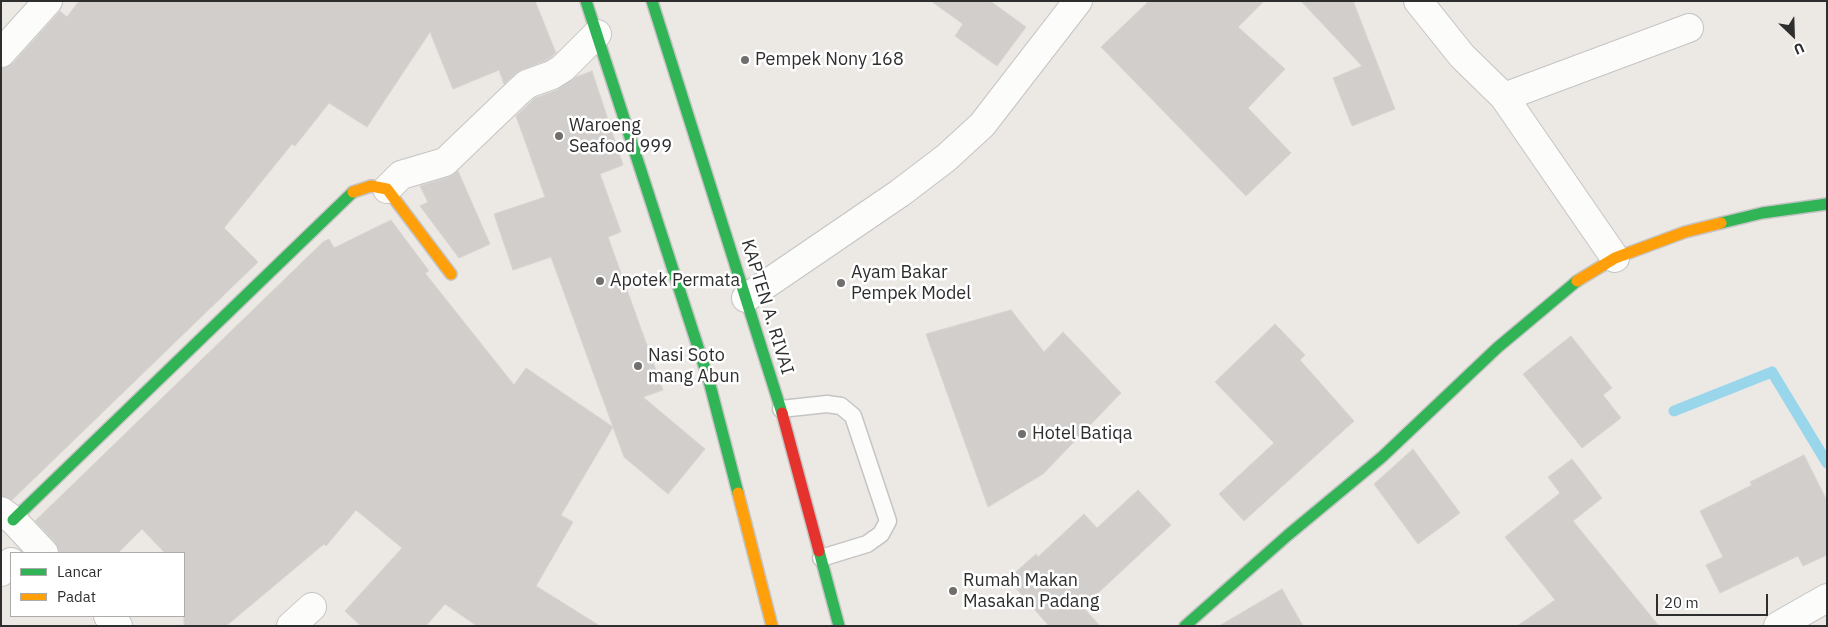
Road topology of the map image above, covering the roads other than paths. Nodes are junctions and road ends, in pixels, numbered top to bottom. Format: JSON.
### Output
{"nodes":[{"id":1,"x":48,"y":1,"type":"edge"},
{"id":2,"x":586,"y":1,"type":"edge"},
{"id":3,"x":652,"y":1,"type":"edge"},
{"id":4,"x":1078,"y":1,"type":"edge"},
{"id":5,"x":1418,"y":1,"type":"edge"},
{"id":6,"x":1689,"y":28,"type":"dead end"},
{"id":7,"x":597,"y":34,"type":"junction"},
{"id":8,"x":1,"y":52,"type":"edge"},
{"id":9,"x":1504,"y":97,"type":"junction"},
{"id":10,"x":387,"y":189,"type":"junction"},
{"id":11,"x":1827,"y":204,"type":"edge"},
{"id":12,"x":1615,"y":258,"type":"junction"},
{"id":13,"x":451,"y":274,"type":"dead end"},
{"id":14,"x":746,"y":298,"type":"junction"},
{"id":15,"x":781,"y":409,"type":"junction"},
{"id":16,"x":7,"y":516,"type":"edge"},
{"id":17,"x":33,"y":550,"type":"edge"},
{"id":18,"x":821,"y":558,"type":"junction"},
{"id":19,"x":10,"y":563,"type":"edge"},
{"id":20,"x":1,"y":572,"type":"edge"},
{"id":21,"x":1827,"y":598,"type":"edge"},
{"id":22,"x":312,"y":606,"type":"dead end"},
{"id":23,"x":109,"y":617,"type":"edge"},
{"id":24,"x":118,"y":626,"type":"edge"},
{"id":25,"x":291,"y":626,"type":"edge"},
{"id":26,"x":772,"y":626,"type":"edge"},
{"id":27,"x":839,"y":626,"type":"edge"},
{"id":28,"x":1185,"y":626,"type":"edge"},
{"id":29,"x":1778,"y":626,"type":"edge"}],
"edges":[{"from":1,"to":8,"type":"street"},
{"from":2,"to":7,"type":"street"},
{"from":3,"to":14,"type":"street","name":"KAPTEN A. RIVAI"},
{"from":4,"to":14,"type":"street"},
{"from":5,"to":9,"type":"street"},
{"from":6,"to":9,"type":"street"},
{"from":7,"to":10,"type":"street"},
{"from":7,"to":26,"type":"street"},
{"from":9,"to":12,"type":"street"},
{"from":10,"to":13,"type":"street"},
{"from":10,"to":16,"type":"street"},
{"from":11,"to":12,"type":"street"},
{"from":12,"to":28,"type":"street"},
{"from":14,"to":15,"type":"street","name":"KAPTEN A. RIVAI"},
{"from":15,"to":18,"type":"street","name":"KAPTEN A. RIVAI"},
{"from":15,"to":18,"type":"lane"},
{"from":16,"to":17,"type":"street"},
{"from":18,"to":27,"type":"street","name":"KAPTEN A. RIVAI"},
{"from":19,"to":20,"type":"street"},
{"from":21,"to":29,"type":"street"},
{"from":22,"to":25,"type":"street"},
{"from":23,"to":24,"type":"street"}]}
